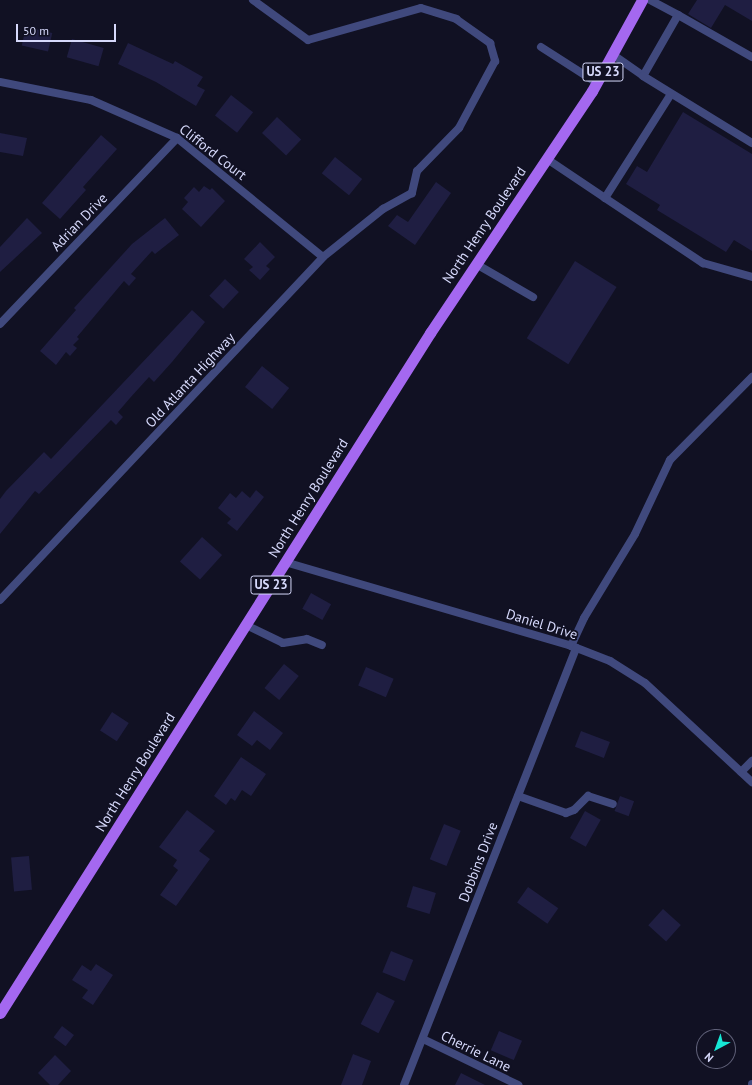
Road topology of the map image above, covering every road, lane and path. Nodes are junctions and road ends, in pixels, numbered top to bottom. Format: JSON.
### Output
{"nodes":[{"id":1,"x":253,"y":0,"type":"edge"},
{"id":2,"x":642,"y":0,"type":"edge"},
{"id":3,"x":650,"y":0,"type":"edge"},
{"id":4,"x":670,"y":0,"type":"edge"},
{"id":5,"x":666,"y":8,"type":"junction"},
{"id":6,"x":678,"y":15,"type":"junction"},
{"id":7,"x":541,"y":47,"type":"dead end"},
{"id":8,"x":612,"y":54,"type":"junction"},
{"id":9,"x":752,"y":57,"type":"edge"},
{"id":10,"x":643,"y":76,"type":"junction"},
{"id":11,"x":0,"y":82,"type":"edge"},
{"id":12,"x":597,"y":83,"type":"junction"},
{"id":13,"x":671,"y":94,"type":"junction"},
{"id":14,"x":177,"y":138,"type":"junction"},
{"id":15,"x":752,"y":143,"type":"edge"},
{"id":16,"x":547,"y":160,"type":"junction"},
{"id":17,"x":605,"y":198,"type":"junction"},
{"id":18,"x":323,"y":257,"type":"junction"},
{"id":19,"x":476,"y":264,"type":"junction"},
{"id":20,"x":752,"y":277,"type":"edge"},
{"id":21,"x":533,"y":297,"type":"dead end"},
{"id":22,"x":0,"y":324,"type":"edge"},
{"id":23,"x":752,"y":377,"type":"edge"},
{"id":24,"x":285,"y":562,"type":"junction"},
{"id":25,"x":0,"y":600,"type":"edge"},
{"id":26,"x":246,"y":625,"type":"junction"},
{"id":27,"x":322,"y":645,"type":"dead end"},
{"id":28,"x":574,"y":647,"type":"junction"},
{"id":29,"x":752,"y":761,"type":"edge"},
{"id":30,"x":741,"y":772,"type":"junction"},
{"id":31,"x":752,"y":782,"type":"edge"},
{"id":32,"x":518,"y":796,"type":"junction"},
{"id":33,"x":612,"y":804,"type":"dead end"},
{"id":34,"x":0,"y":1013,"type":"edge"},
{"id":35,"x":423,"y":1040,"type":"junction"},
{"id":36,"x":404,"y":1085,"type":"edge"},
{"id":37,"x":518,"y":1085,"type":"edge"}],
"edges":[{"from":1,"to":18,"type":"street","name":"Old Atlanta Highway"},
{"from":2,"to":8,"type":"main road","name":"North Henry Boulevard","number":"US 23"},
{"from":3,"to":5,"type":"street"},
{"from":4,"to":5,"type":"street"},
{"from":5,"to":6,"type":"street"},
{"from":6,"to":9,"type":"street"},
{"from":6,"to":10,"type":"street"},
{"from":7,"to":12,"type":"street"},
{"from":8,"to":10,"type":"street"},
{"from":8,"to":12,"type":"main road","name":"North Henry Boulevard","number":"US 23"},
{"from":10,"to":13,"type":"street"},
{"from":11,"to":14,"type":"street","name":"Clifford Court"},
{"from":12,"to":16,"type":"main road","name":"North Henry Boulevard","number":"US 23"},
{"from":13,"to":15,"type":"street"},
{"from":13,"to":17,"type":"street"},
{"from":14,"to":18,"type":"street","name":"Clifford Court"},
{"from":14,"to":22,"type":"street","name":"Adrian Drive"},
{"from":16,"to":17,"type":"street"},
{"from":16,"to":19,"type":"main road","name":"North Henry Boulevard","number":"US 23"},
{"from":17,"to":20,"type":"street"},
{"from":18,"to":25,"type":"street","name":"Old Atlanta Highway"},
{"from":19,"to":21,"type":"street"},
{"from":19,"to":24,"type":"main road","name":"North Henry Boulevard","number":"US 23"},
{"from":23,"to":28,"type":"street","name":"Dobbins Drive"},
{"from":24,"to":26,"type":"main road","name":"North Henry Boulevard","number":"US 23"},
{"from":24,"to":28,"type":"street","name":"Daniel Drive"},
{"from":26,"to":27,"type":"street"},
{"from":26,"to":34,"type":"main road","name":"North Henry Boulevard","number":"US 23"},
{"from":28,"to":30,"type":"street","name":"Daniel Drive"},
{"from":28,"to":32,"type":"street","name":"Dobbins Drive"},
{"from":29,"to":30,"type":"street"},
{"from":30,"to":31,"type":"street","name":"Daniel Drive"},
{"from":32,"to":33,"type":"street"},
{"from":32,"to":35,"type":"street","name":"Dobbins Drive"},
{"from":35,"to":36,"type":"street","name":"Dobbins Drive"},
{"from":35,"to":37,"type":"street","name":"Cherrie Lane"}]}
